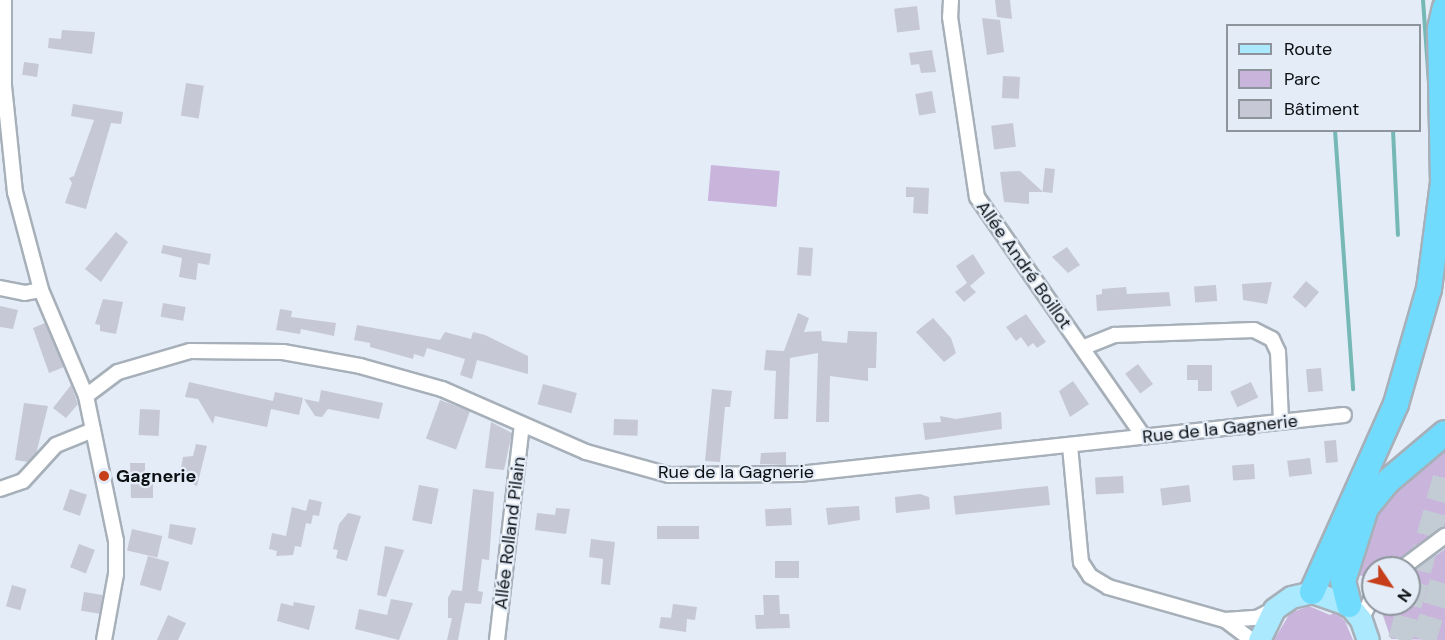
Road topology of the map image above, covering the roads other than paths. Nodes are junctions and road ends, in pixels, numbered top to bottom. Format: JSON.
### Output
{"nodes":[{"id":1,"x":4,"y":0,"type":"edge"},
{"id":2,"x":951,"y":0,"type":"edge"},
{"id":3,"x":1445,"y":8,"type":"edge"},
{"id":4,"x":2,"y":86,"type":"edge"},
{"id":5,"x":0,"y":288,"type":"edge"},
{"id":6,"x":41,"y":290,"type":"junction"},
{"id":7,"x":1082,"y":348,"type":"junction"},
{"id":8,"x":86,"y":396,"type":"junction"},
{"id":9,"x":1344,"y":415,"type":"dead end"},
{"id":10,"x":1281,"y":422,"type":"junction"},
{"id":11,"x":522,"y":425,"type":"junction"},
{"id":12,"x":93,"y":430,"type":"junction"},
{"id":13,"x":1445,"y":433,"type":"edge"},
{"id":14,"x":1144,"y":437,"type":"junction"},
{"id":15,"x":1071,"y":446,"type":"junction"},
{"id":16,"x":0,"y":489,"type":"edge"},
{"id":17,"x":1445,"y":536,"type":"edge"},
{"id":18,"x":1418,"y":556,"type":"edge"},
{"id":19,"x":1312,"y":592,"type":"junction"},
{"id":20,"x":1274,"y":609,"type":"junction"},
{"id":21,"x":1225,"y":620,"type":"junction"},
{"id":22,"x":1363,"y":629,"type":"edge"},
{"id":23,"x":104,"y":640,"type":"edge"},
{"id":24,"x":497,"y":640,"type":"edge"},
{"id":25,"x":1252,"y":640,"type":"edge"},
{"id":26,"x":1259,"y":640,"type":"edge"}],
"edges":[{"from":1,"to":4,"type":"street"},
{"from":2,"to":7,"type":"street","name":"Allée André Boillot"},
{"from":3,"to":19,"type":"highway"},
{"from":4,"to":6,"type":"street"},
{"from":5,"to":6,"type":"street"},
{"from":6,"to":8,"type":"street"},
{"from":7,"to":10,"type":"street"},
{"from":7,"to":14,"type":"street","name":"Allée André Boillot"},
{"from":8,"to":11,"type":"street","name":"Rue de la Gagnerie"},
{"from":8,"to":12,"type":"street"},
{"from":9,"to":10,"type":"street","name":"Rue de la Gagnerie"},
{"from":10,"to":14,"type":"street","name":"Rue de la Gagnerie"},
{"from":11,"to":15,"type":"street","name":"Rue de la Gagnerie"},
{"from":11,"to":24,"type":"street","name":"Allée Rolland Pilain"},
{"from":12,"to":16,"type":"street"},
{"from":12,"to":23,"type":"street"},
{"from":13,"to":22,"type":"highway"},
{"from":14,"to":15,"type":"street","name":"Rue de la Gagnerie"},
{"from":15,"to":21,"type":"street"},
{"from":17,"to":18,"type":"street"},
{"from":19,"to":20,"type":"main road"},
{"from":19,"to":22,"type":"main road"},
{"from":20,"to":21,"type":"street"},
{"from":20,"to":26,"type":"main road"},
{"from":21,"to":25,"type":"street"}]}
